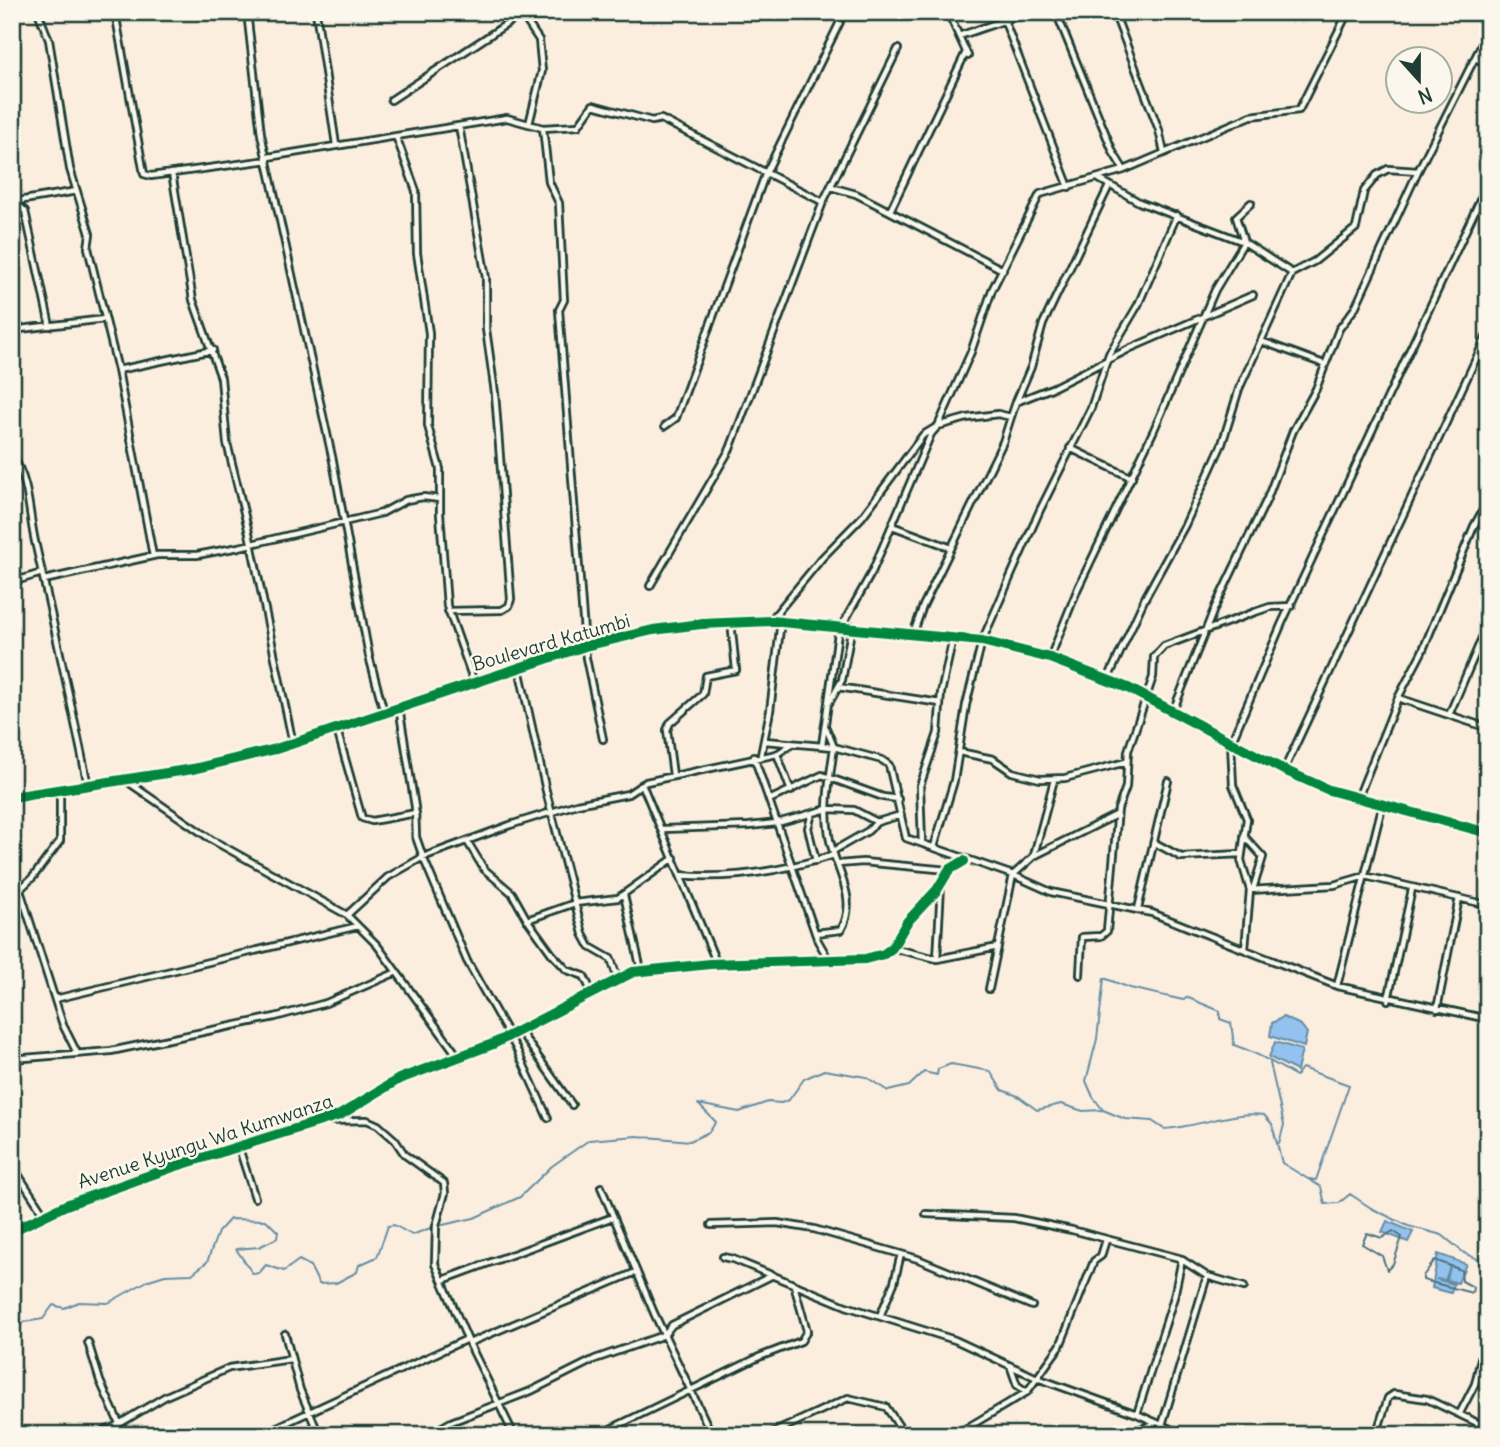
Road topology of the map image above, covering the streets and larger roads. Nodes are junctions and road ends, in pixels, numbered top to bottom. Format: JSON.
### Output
{"nodes":[{"id":1,"x":38,"y":12,"type":"edge"},
{"id":2,"x":115,"y":12,"type":"edge"},
{"id":3,"x":247,"y":12,"type":"edge"},
{"id":4,"x":316,"y":12,"type":"edge"},
{"id":5,"x":948,"y":12,"type":"edge"},
{"id":6,"x":1001,"y":12,"type":"edge"},
{"id":7,"x":1029,"y":12,"type":"edge"},
{"id":8,"x":1056,"y":12,"type":"edge"},
{"id":9,"x":1114,"y":12,"type":"edge"},
{"id":10,"x":1348,"y":12,"type":"edge"},
{"id":11,"x":522,"y":13,"type":"edge"},
{"id":12,"x":1005,"y":20,"type":"junction"},
{"id":13,"x":840,"y":22,"type":"dead end"},
{"id":14,"x":1488,"y":32,"type":"edge"},
{"id":15,"x":959,"y":36,"type":"junction"},
{"id":16,"x":898,"y":49,"type":"dead end"},
{"id":17,"x":1477,"y":59,"type":"junction"},
{"id":18,"x":1488,"y":64,"type":"edge"},
{"id":19,"x":391,"y":100,"type":"dead end"},
{"id":20,"x":529,"y":124,"type":"junction"},
{"id":21,"x":460,"y":125,"type":"junction"},
{"id":22,"x":543,"y":128,"type":"junction"},
{"id":23,"x":396,"y":136,"type":"junction"},
{"id":24,"x":336,"y":145,"type":"junction"},
{"id":25,"x":1164,"y":153,"type":"junction"},
{"id":26,"x":268,"y":159,"type":"junction"},
{"id":27,"x":1124,"y":170,"type":"junction"},
{"id":28,"x":1418,"y":172,"type":"junction"},
{"id":29,"x":172,"y":173,"type":"junction"},
{"id":30,"x":766,"y":173,"type":"junction"},
{"id":31,"x":1098,"y":178,"type":"junction"},
{"id":32,"x":1488,"y":183,"type":"edge"},
{"id":33,"x":1109,"y":186,"type":"junction"},
{"id":34,"x":831,"y":187,"type":"junction"},
{"id":35,"x":1069,"y":187,"type":"junction"},
{"id":36,"x":77,"y":191,"type":"junction"},
{"id":37,"x":13,"y":201,"type":"edge"},
{"id":38,"x":823,"y":202,"type":"junction"},
{"id":39,"x":1251,"y":203,"type":"dead end"},
{"id":40,"x":890,"y":211,"type":"junction"},
{"id":41,"x":1177,"y":215,"type":"junction"},
{"id":42,"x":1244,"y":243,"type":"junction"},
{"id":43,"x":1003,"y":270,"type":"junction"},
{"id":44,"x":1292,"y":272,"type":"junction"},
{"id":45,"x":1253,"y":295,"type":"dead end"},
{"id":46,"x":1204,"y":316,"type":"junction"},
{"id":47,"x":104,"y":319,"type":"junction"},
{"id":48,"x":50,"y":326,"type":"junction"},
{"id":49,"x":12,"y":330,"type":"edge"},
{"id":50,"x":1488,"y":334,"type":"edge"},
{"id":51,"x":1261,"y":341,"type":"junction"},
{"id":52,"x":213,"y":350,"type":"junction"},
{"id":53,"x":1107,"y":360,"type":"junction"},
{"id":54,"x":1324,"y":363,"type":"junction"},
{"id":55,"x":118,"y":370,"type":"junction"},
{"id":56,"x":1016,"y":402,"type":"junction"},
{"id":57,"x":1012,"y":416,"type":"junction"},
{"id":58,"x":665,"y":426,"type":"dead end"},
{"id":59,"x":938,"y":426,"type":"junction"},
{"id":60,"x":1070,"y":447,"type":"junction"},
{"id":61,"x":12,"y":455,"type":"edge"},
{"id":62,"x":1132,"y":478,"type":"junction"},
{"id":63,"x":440,"y":499,"type":"junction"},
{"id":64,"x":1488,"y":501,"type":"edge"},
{"id":65,"x":344,"y":521,"type":"junction"},
{"id":66,"x":892,"y":526,"type":"junction"},
{"id":67,"x":251,"y":543,"type":"junction"},
{"id":68,"x":949,"y":547,"type":"junction"},
{"id":69,"x":153,"y":555,"type":"junction"},
{"id":70,"x":42,"y":573,"type":"junction"},
{"id":71,"x":44,"y":580,"type":"junction"},
{"id":72,"x":12,"y":582,"type":"edge"},
{"id":73,"x":650,"y":586,"type":"dead end"},
{"id":74,"x":1292,"y":606,"type":"junction"},
{"id":75,"x":448,"y":611,"type":"junction"},
{"id":76,"x":771,"y":621,"type":"junction"},
{"id":77,"x":781,"y":621,"type":"junction"},
{"id":78,"x":731,"y":622,"type":"junction"},
{"id":79,"x":1488,"y":624,"type":"edge"},
{"id":80,"x":842,"y":626,"type":"junction"},
{"id":81,"x":852,"y":626,"type":"junction"},
{"id":82,"x":1205,"y":631,"type":"junction"},
{"id":83,"x":914,"y":634,"type":"junction"},
{"id":84,"x":953,"y":638,"type":"junction"},
{"id":85,"x":982,"y":641,"type":"junction"},
{"id":86,"x":585,"y":646,"type":"junction"},
{"id":87,"x":1050,"y":658,"type":"junction"},
{"id":88,"x":519,"y":668,"type":"junction"},
{"id":89,"x":1107,"y":681,"type":"junction"},
{"id":90,"x":474,"y":682,"type":"junction"},
{"id":91,"x":838,"y":687,"type":"junction"},
{"id":92,"x":1145,"y":696,"type":"junction"},
{"id":93,"x":1398,"y":698,"type":"junction"},
{"id":94,"x":940,"y":703,"type":"junction"},
{"id":95,"x":399,"y":707,"type":"junction"},
{"id":96,"x":827,"y":707,"type":"junction"},
{"id":97,"x":1173,"y":711,"type":"junction"},
{"id":98,"x":384,"y":712,"type":"junction"},
{"id":99,"x":1449,"y":715,"type":"junction"},
{"id":100,"x":825,"y":728,"type":"junction"},
{"id":101,"x":1488,"y":728,"type":"edge"},
{"id":102,"x":337,"y":730,"type":"junction"},
{"id":103,"x":603,"y":740,"type":"dead end"},
{"id":104,"x":765,"y":741,"type":"junction"},
{"id":105,"x":1231,"y":743,"type":"junction"},
{"id":106,"x":293,"y":744,"type":"junction"},
{"id":107,"x":792,"y":744,"type":"junction"},
{"id":108,"x":822,"y":745,"type":"junction"},
{"id":109,"x":834,"y":747,"type":"junction"},
{"id":110,"x":959,"y":752,"type":"junction"},
{"id":111,"x":777,"y":754,"type":"junction"},
{"id":112,"x":761,"y":755,"type":"junction"},
{"id":113,"x":754,"y":757,"type":"junction"},
{"id":114,"x":1126,"y":762,"type":"junction"},
{"id":115,"x":1284,"y":770,"type":"junction"},
{"id":116,"x":673,"y":775,"type":"junction"},
{"id":117,"x":829,"y":777,"type":"junction"},
{"id":118,"x":124,"y":780,"type":"junction"},
{"id":119,"x":1054,"y":780,"type":"junction"},
{"id":120,"x":1168,"y":781,"type":"dead end"},
{"id":121,"x":642,"y":784,"type":"junction"},
{"id":122,"x":88,"y":786,"type":"junction"},
{"id":123,"x":60,"y":791,"type":"junction"},
{"id":124,"x":791,"y":791,"type":"junction"},
{"id":125,"x":12,"y":797,"type":"edge"},
{"id":126,"x":898,"y":799,"type":"junction"},
{"id":127,"x":768,"y":800,"type":"junction"},
{"id":128,"x":1357,"y":800,"type":"junction"},
{"id":129,"x":1382,"y":807,"type":"junction"},
{"id":130,"x":827,"y":809,"type":"junction"},
{"id":131,"x":416,"y":813,"type":"junction"},
{"id":132,"x":812,"y":813,"type":"junction"},
{"id":133,"x":554,"y":814,"type":"junction"},
{"id":134,"x":1117,"y":815,"type":"junction"},
{"id":135,"x":901,"y":816,"type":"junction"},
{"id":136,"x":776,"y":822,"type":"junction"},
{"id":137,"x":877,"y":822,"type":"junction"},
{"id":138,"x":1106,"y":822,"type":"junction"},
{"id":139,"x":1117,"y":823,"type":"junction"},
{"id":140,"x":663,"y":829,"type":"junction"},
{"id":141,"x":1488,"y":834,"type":"edge"},
{"id":142,"x":1243,"y":835,"type":"junction"},
{"id":143,"x":467,"y":841,"type":"junction"},
{"id":144,"x":922,"y":843,"type":"junction"},
{"id":145,"x":1155,"y":843,"type":"junction"},
{"id":146,"x":934,"y":847,"type":"junction"},
{"id":147,"x":833,"y":853,"type":"junction"},
{"id":148,"x":1242,"y":854,"type":"junction"},
{"id":149,"x":1034,"y":856,"type":"junction"},
{"id":150,"x":423,"y":858,"type":"junction"},
{"id":151,"x":674,"y":858,"type":"junction"},
{"id":152,"x":816,"y":860,"type":"junction"},
{"id":153,"x":964,"y":861,"type":"junction"},
{"id":154,"x":838,"y":864,"type":"junction"},
{"id":155,"x":793,"y":869,"type":"junction"},
{"id":156,"x":949,"y":870,"type":"junction"},
{"id":157,"x":680,"y":875,"type":"junction"},
{"id":158,"x":1013,"y":875,"type":"junction"},
{"id":159,"x":1365,"y":876,"type":"junction"},
{"id":160,"x":941,"y":884,"type":"junction"},
{"id":161,"x":1251,"y":889,"type":"junction"},
{"id":162,"x":1412,"y":889,"type":"junction"},
{"id":163,"x":20,"y":890,"type":"junction"},
{"id":164,"x":624,"y":895,"type":"junction"},
{"id":165,"x":12,"y":897,"type":"edge"},
{"id":166,"x":1459,"y":898,"type":"junction"},
{"id":167,"x":575,"y":903,"type":"junction"},
{"id":168,"x":1109,"y":903,"type":"junction"},
{"id":169,"x":1488,"y":905,"type":"edge"},
{"id":170,"x":1138,"y":909,"type":"junction"},
{"id":171,"x":347,"y":915,"type":"junction"},
{"id":172,"x":527,"y":920,"type":"junction"},
{"id":173,"x":359,"y":926,"type":"junction"},
{"id":174,"x":815,"y":933,"type":"junction"},
{"id":175,"x":998,"y":947,"type":"junction"},
{"id":176,"x":892,"y":948,"type":"junction"},
{"id":177,"x":1245,"y":949,"type":"junction"},
{"id":178,"x":937,"y":959,"type":"junction"},
{"id":179,"x":829,"y":960,"type":"junction"},
{"id":180,"x":717,"y":964,"type":"junction"},
{"id":181,"x":641,"y":970,"type":"junction"},
{"id":182,"x":397,"y":972,"type":"junction"},
{"id":183,"x":1080,"y":975,"type":"dead end"},
{"id":184,"x":618,"y":980,"type":"junction"},
{"id":185,"x":1337,"y":986,"type":"junction"},
{"id":186,"x":989,"y":989,"type":"dead end"},
{"id":187,"x":593,"y":995,"type":"junction"},
{"id":188,"x":1488,"y":995,"type":"edge"},
{"id":189,"x":55,"y":999,"type":"junction"},
{"id":190,"x":1388,"y":1000,"type":"junction"},
{"id":191,"x":1437,"y":1009,"type":"junction"},
{"id":192,"x":1485,"y":1018,"type":"edge"},
{"id":193,"x":519,"y":1030,"type":"junction"},
{"id":194,"x":509,"y":1035,"type":"junction"},
{"id":195,"x":77,"y":1053,"type":"junction"},
{"id":196,"x":12,"y":1059,"type":"edge"},
{"id":197,"x":460,"y":1059,"type":"junction"},
{"id":198,"x":572,"y":1105,"type":"dead end"},
{"id":199,"x":548,"y":1118,"type":"dead end"},
{"id":200,"x":320,"y":1121,"type":"junction"},
{"id":201,"x":238,"y":1145,"type":"junction"},
{"id":202,"x":12,"y":1165,"type":"edge"},
{"id":203,"x":601,"y":1187,"type":"dead end"},
{"id":204,"x":255,"y":1198,"type":"dead end"},
{"id":205,"x":926,"y":1214,"type":"dead end"},
{"id":206,"x":45,"y":1216,"type":"junction"},
{"id":207,"x":613,"y":1217,"type":"junction"},
{"id":208,"x":711,"y":1225,"type":"dead end"},
{"id":209,"x":12,"y":1231,"type":"edge"},
{"id":210,"x":1106,"y":1240,"type":"junction"},
{"id":211,"x":901,"y":1254,"type":"junction"},
{"id":212,"x":723,"y":1257,"type":"dead end"},
{"id":213,"x":1182,"y":1259,"type":"junction"},
{"id":214,"x":636,"y":1272,"type":"junction"},
{"id":215,"x":773,"y":1275,"type":"junction"},
{"id":216,"x":1207,"y":1276,"type":"junction"},
{"id":217,"x":443,"y":1280,"type":"junction"},
{"id":218,"x":794,"y":1284,"type":"junction"},
{"id":219,"x":1244,"y":1287,"type":"dead end"},
{"id":220,"x":1032,"y":1306,"type":"dead end"},
{"id":221,"x":880,"y":1317,"type":"junction"},
{"id":222,"x":1488,"y":1329,"type":"edge"},
{"id":223,"x":285,"y":1334,"type":"dead end"},
{"id":224,"x":664,"y":1335,"type":"junction"},
{"id":225,"x":468,"y":1341,"type":"junction"},
{"id":226,"x":88,"y":1342,"type":"dead end"},
{"id":227,"x":291,"y":1359,"type":"junction"},
{"id":228,"x":1011,"y":1367,"type":"junction"},
{"id":229,"x":1037,"y":1378,"type":"junction"},
{"id":230,"x":691,"y":1392,"type":"junction"},
{"id":231,"x":1027,"y":1392,"type":"junction"},
{"id":232,"x":498,"y":1404,"type":"junction"},
{"id":233,"x":308,"y":1413,"type":"junction"},
{"id":234,"x":1460,"y":1413,"type":"junction"},
{"id":235,"x":1136,"y":1414,"type":"junction"},
{"id":236,"x":1160,"y":1424,"type":"junction"},
{"id":237,"x":117,"y":1425,"type":"junction"},
{"id":238,"x":1488,"y":1428,"type":"edge"},
{"id":239,"x":95,"y":1435,"type":"edge"},
{"id":240,"x":118,"y":1435,"type":"edge"},
{"id":241,"x":260,"y":1435,"type":"edge"},
{"id":242,"x":319,"y":1435,"type":"edge"},
{"id":243,"x":428,"y":1435,"type":"edge"},
{"id":244,"x":514,"y":1435,"type":"edge"},
{"id":245,"x":598,"y":1435,"type":"edge"},
{"id":246,"x":712,"y":1435,"type":"edge"},
{"id":247,"x":768,"y":1435,"type":"edge"},
{"id":248,"x":905,"y":1435,"type":"edge"},
{"id":249,"x":955,"y":1435,"type":"edge"},
{"id":250,"x":1126,"y":1435,"type":"edge"},
{"id":251,"x":1184,"y":1435,"type":"edge"},
{"id":252,"x":1376,"y":1435,"type":"edge"}],
"edges":[{"from":1,"to":36,"type":"street"},
{"from":2,"to":29,"type":"street"},
{"from":3,"to":26,"type":"street"},
{"from":4,"to":24,"type":"street"},
{"from":5,"to":15,"type":"street"},
{"from":6,"to":12,"type":"street"},
{"from":7,"to":12,"type":"street"},
{"from":8,"to":27,"type":"street"},
{"from":9,"to":25,"type":"street"},
{"from":10,"to":25,"type":"street"},
{"from":11,"to":19,"type":"street"},
{"from":11,"to":20,"type":"street"},
{"from":12,"to":15,"type":"street"},
{"from":12,"to":35,"type":"street"},
{"from":13,"to":30,"type":"street"},
{"from":14,"to":17,"type":"street"},
{"from":15,"to":40,"type":"street"},
{"from":16,"to":34,"type":"street"},
{"from":17,"to":18,"type":"street"},
{"from":17,"to":28,"type":"street"},
{"from":20,"to":21,"type":"street"},
{"from":20,"to":22,"type":"street"},
{"from":21,"to":23,"type":"street"},
{"from":21,"to":75,"type":"street"},
{"from":22,"to":30,"type":"street"},
{"from":22,"to":86,"type":"street"},
{"from":23,"to":24,"type":"street"},
{"from":23,"to":63,"type":"street"},
{"from":24,"to":26,"type":"street"},
{"from":25,"to":27,"type":"street"},
{"from":26,"to":29,"type":"street"},
{"from":26,"to":65,"type":"street"},
{"from":27,"to":31,"type":"street"},
{"from":28,"to":44,"type":"street"},
{"from":28,"to":54,"type":"street"},
{"from":29,"to":52,"type":"street"},
{"from":30,"to":38,"type":"street"},
{"from":30,"to":58,"type":"street"},
{"from":31,"to":33,"type":"street"},
{"from":31,"to":35,"type":"street"},
{"from":32,"to":74,"type":"street"},
{"from":33,"to":41,"type":"street"},
{"from":33,"to":56,"type":"street"},
{"from":34,"to":38,"type":"street"},
{"from":34,"to":40,"type":"street"},
{"from":35,"to":43,"type":"street"},
{"from":36,"to":37,"type":"street"},
{"from":36,"to":47,"type":"street"},
{"from":37,"to":48,"type":"street"},
{"from":38,"to":73,"type":"street"},
{"from":39,"to":42,"type":"street"},
{"from":40,"to":43,"type":"street"},
{"from":41,"to":42,"type":"street"},
{"from":41,"to":53,"type":"street"},
{"from":42,"to":44,"type":"street"},
{"from":42,"to":46,"type":"street"},
{"from":43,"to":59,"type":"street"},
{"from":44,"to":51,"type":"street"},
{"from":45,"to":46,"type":"street"},
{"from":46,"to":53,"type":"street"},
{"from":46,"to":62,"type":"street"},
{"from":47,"to":48,"type":"street"},
{"from":47,"to":55,"type":"street"},
{"from":48,"to":49,"type":"street"},
{"from":50,"to":115,"type":"street"},
{"from":51,"to":54,"type":"street"},
{"from":51,"to":89,"type":"street"},
{"from":52,"to":55,"type":"street"},
{"from":52,"to":67,"type":"street"},
{"from":53,"to":56,"type":"street"},
{"from":53,"to":60,"type":"street"},
{"from":54,"to":82,"type":"street"},
{"from":55,"to":69,"type":"street"},
{"from":56,"to":57,"type":"street"},
{"from":57,"to":59,"type":"street"},
{"from":57,"to":68,"type":"street"},
{"from":59,"to":66,"type":"street"},
{"from":59,"to":76,"type":"street"},
{"from":60,"to":62,"type":"street"},
{"from":60,"to":85,"type":"street"},
{"from":61,"to":70,"type":"street"},
{"from":62,"to":87,"type":"street"},
{"from":63,"to":65,"type":"street"},
{"from":63,"to":75,"type":"street"},
{"from":64,"to":93,"type":"street"},
{"from":65,"to":67,"type":"street"},
{"from":65,"to":98,"type":"street"},
{"from":66,"to":68,"type":"street"},
{"from":66,"to":80,"type":"street"},
{"from":67,"to":69,"type":"street"},
{"from":67,"to":106,"type":"street"},
{"from":68,"to":83,"type":"street"},
{"from":69,"to":71,"type":"street"},
{"from":70,"to":71,"type":"street"},
{"from":70,"to":72,"type":"street"},
{"from":71,"to":122,"type":"street"},
{"from":74,"to":82,"type":"street"},
{"from":74,"to":105,"type":"street"},
{"from":75,"to":90,"type":"street"},
{"from":76,"to":77,"type":"street","name":"Boulevard Katumbi"},
{"from":76,"to":78,"type":"street","name":"Boulevard Katumbi"},
{"from":77,"to":80,"type":"street","name":"Boulevard Katumbi"},
{"from":77,"to":104,"type":"street"},
{"from":78,"to":86,"type":"street","name":"Boulevard Katumbi"},
{"from":78,"to":116,"type":"street"},
{"from":79,"to":99,"type":"street"},
{"from":80,"to":81,"type":"street","name":"Boulevard Katumbi"},
{"from":80,"to":96,"type":"street"},
{"from":81,"to":83,"type":"street","name":"Boulevard Katumbi"},
{"from":81,"to":91,"type":"street"},
{"from":82,"to":92,"type":"street"},
{"from":82,"to":97,"type":"street"},
{"from":83,"to":84,"type":"street","name":"Boulevard Katumbi"},
{"from":84,"to":85,"type":"street","name":"Boulevard Katumbi"},
{"from":84,"to":94,"type":"street"},
{"from":85,"to":87,"type":"street","name":"Boulevard Katumbi"},
{"from":85,"to":110,"type":"street"},
{"from":86,"to":88,"type":"street","name":"Boulevard Katumbi"},
{"from":86,"to":103,"type":"street"},
{"from":87,"to":89,"type":"street","name":"Boulevard Katumbi"},
{"from":88,"to":90,"type":"street","name":"Boulevard Katumbi"},
{"from":88,"to":133,"type":"street"},
{"from":89,"to":92,"type":"street","name":"Boulevard Katumbi"},
{"from":90,"to":95,"type":"street","name":"Boulevard Katumbi"},
{"from":91,"to":94,"type":"street"},
{"from":91,"to":96,"type":"street"},
{"from":92,"to":97,"type":"street","name":"Boulevard Katumbi"},
{"from":92,"to":114,"type":"street"},
{"from":93,"to":99,"type":"street"},
{"from":93,"to":128,"type":"street"},
{"from":94,"to":144,"type":"street"},
{"from":95,"to":98,"type":"street","name":"Boulevard Katumbi"},
{"from":95,"to":131,"type":"street"},
{"from":96,"to":100,"type":"street"},
{"from":97,"to":105,"type":"street","name":"Boulevard Katumbi"},
{"from":98,"to":102,"type":"street","name":"Boulevard Katumbi"},
{"from":99,"to":101,"type":"street"},
{"from":100,"to":108,"type":"street"},
{"from":100,"to":109,"type":"street"},
{"from":102,"to":106,"type":"street","name":"Boulevard Katumbi"},
{"from":102,"to":131,"type":"street"},
{"from":104,"to":107,"type":"street"},
{"from":104,"to":112,"type":"street"},
{"from":105,"to":115,"type":"street","name":"Boulevard Katumbi"},
{"from":105,"to":142,"type":"street"},
{"from":106,"to":118,"type":"street","name":"Boulevard Katumbi"},
{"from":107,"to":108,"type":"street"},
{"from":107,"to":111,"type":"street"},
{"from":108,"to":109,"type":"street"},
{"from":109,"to":117,"type":"street"},
{"from":109,"to":126,"type":"street"},
{"from":110,"to":119,"type":"street"},
{"from":110,"to":146,"type":"street"},
{"from":111,"to":112,"type":"street"},
{"from":111,"to":124,"type":"street"},
{"from":112,"to":113,"type":"street"},
{"from":113,"to":116,"type":"street"},
{"from":113,"to":127,"type":"street"},
{"from":114,"to":119,"type":"street"},
{"from":114,"to":134,"type":"street"},
{"from":115,"to":128,"type":"street","name":"Boulevard Katumbi"},
{"from":116,"to":121,"type":"street"},
{"from":117,"to":124,"type":"street"},
{"from":117,"to":126,"type":"street"},
{"from":117,"to":130,"type":"street"},
{"from":118,"to":122,"type":"street","name":"Boulevard Katumbi"},
{"from":118,"to":171,"type":"street"},
{"from":119,"to":149,"type":"street"},
{"from":120,"to":145,"type":"street"},
{"from":121,"to":133,"type":"street"},
{"from":121,"to":140,"type":"street"},
{"from":122,"to":123,"type":"street","name":"Boulevard Katumbi"},
{"from":123,"to":125,"type":"street","name":"Boulevard Katumbi"},
{"from":123,"to":163,"type":"street"},
{"from":124,"to":127,"type":"street"},
{"from":126,"to":135,"type":"street"},
{"from":127,"to":136,"type":"street"},
{"from":128,"to":129,"type":"street","name":"Boulevard Katumbi"},
{"from":129,"to":141,"type":"street","name":"Boulevard Katumbi"},
{"from":129,"to":159,"type":"street"},
{"from":130,"to":132,"type":"street"},
{"from":130,"to":137,"type":"street"},
{"from":130,"to":147,"type":"street"},
{"from":131,"to":150,"type":"street"},
{"from":132,"to":136,"type":"street"},
{"from":132,"to":152,"type":"street"},
{"from":133,"to":143,"type":"street"},
{"from":133,"to":167,"type":"street"},
{"from":134,"to":138,"type":"street"},
{"from":134,"to":139,"type":"street"},
{"from":135,"to":137,"type":"street"},
{"from":135,"to":144,"type":"street"},
{"from":136,"to":140,"type":"street"},
{"from":136,"to":155,"type":"street"},
{"from":137,"to":147,"type":"street"},
{"from":138,"to":139,"type":"street"},
{"from":138,"to":149,"type":"street"},
{"from":139,"to":168,"type":"street"},
{"from":140,"to":151,"type":"street"},
{"from":142,"to":148,"type":"street"},
{"from":142,"to":161,"type":"street"},
{"from":143,"to":150,"type":"street"},
{"from":143,"to":172,"type":"street"},
{"from":144,"to":146,"type":"street"},
{"from":145,"to":148,"type":"street"},
{"from":145,"to":170,"type":"street"},
{"from":146,"to":153,"type":"street"},
{"from":147,"to":152,"type":"street"},
{"from":147,"to":154,"type":"street"},
{"from":148,"to":161,"type":"street"},
{"from":149,"to":158,"type":"street"},
{"from":150,"to":171,"type":"street"},
{"from":150,"to":194,"type":"street"},
{"from":151,"to":157,"type":"street"},
{"from":151,"to":164,"type":"street"},
{"from":152,"to":155,"type":"street"},
{"from":153,"to":156,"type":"street"},
{"from":153,"to":158,"type":"street"},
{"from":154,"to":156,"type":"street"},
{"from":154,"to":174,"type":"street"},
{"from":155,"to":157,"type":"street"},
{"from":155,"to":174,"type":"street"},
{"from":156,"to":160,"type":"street"},
{"from":157,"to":180,"type":"street"},
{"from":158,"to":168,"type":"street"},
{"from":158,"to":175,"type":"street"},
{"from":159,"to":161,"type":"street"},
{"from":159,"to":162,"type":"street"},
{"from":159,"to":185,"type":"street"},
{"from":160,"to":176,"type":"street"},
{"from":160,"to":178,"type":"street"},
{"from":161,"to":177,"type":"street"},
{"from":162,"to":166,"type":"street"},
{"from":162,"to":190,"type":"street"},
{"from":163,"to":165,"type":"street"},
{"from":163,"to":189,"type":"street"},
{"from":164,"to":167,"type":"street"},
{"from":164,"to":181,"type":"street"},
{"from":166,"to":169,"type":"street"},
{"from":166,"to":191,"type":"street"},
{"from":167,"to":172,"type":"street"},
{"from":167,"to":184,"type":"street"},
{"from":168,"to":170,"type":"street"},
{"from":168,"to":183,"type":"street"},
{"from":170,"to":177,"type":"street"},
{"from":171,"to":173,"type":"street"},
{"from":172,"to":187,"type":"street"},
{"from":173,"to":182,"type":"street"},
{"from":173,"to":189,"type":"street"},
{"from":174,"to":179,"type":"street"},
{"from":175,"to":178,"type":"street"},
{"from":175,"to":186,"type":"street"},
{"from":176,"to":178,"type":"street"},
{"from":176,"to":179,"type":"street","name":"Avenue Kyungu Wa Kumwanza"},
{"from":177,"to":185,"type":"street"},
{"from":179,"to":180,"type":"street","name":"Avenue Kyungu Wa Kumwanza"},
{"from":180,"to":181,"type":"street","name":"Avenue Kyungu Wa Kumwanza"},
{"from":181,"to":184,"type":"street","name":"Avenue Kyungu Wa Kumwanza"},
{"from":182,"to":195,"type":"street"},
{"from":182,"to":197,"type":"street"},
{"from":184,"to":187,"type":"street","name":"Avenue Kyungu Wa Kumwanza"},
{"from":185,"to":190,"type":"street"},
{"from":187,"to":193,"type":"street","name":"Avenue Kyungu Wa Kumwanza"},
{"from":188,"to":192,"type":"street"},
{"from":189,"to":195,"type":"street"},
{"from":190,"to":191,"type":"street"},
{"from":191,"to":192,"type":"street"},
{"from":193,"to":194,"type":"street","name":"Avenue Kyungu Wa Kumwanza"},
{"from":193,"to":198,"type":"street"},
{"from":194,"to":197,"type":"street","name":"Avenue Kyungu Wa Kumwanza"},
{"from":194,"to":199,"type":"street"},
{"from":195,"to":196,"type":"street"},
{"from":197,"to":200,"type":"street","name":"Avenue Kyungu Wa Kumwanza"},
{"from":200,"to":201,"type":"street","name":"Avenue Kyungu Wa Kumwanza"},
{"from":200,"to":217,"type":"street"},
{"from":201,"to":204,"type":"street"},
{"from":201,"to":206,"type":"street","name":"Avenue Kyungu Wa Kumwanza"},
{"from":202,"to":206,"type":"street"},
{"from":203,"to":207,"type":"street"},
{"from":205,"to":210,"type":"street"},
{"from":206,"to":209,"type":"street","name":"Avenue Kyungu Wa Kumwanza"},
{"from":207,"to":214,"type":"street"},
{"from":207,"to":217,"type":"street"},
{"from":208,"to":211,"type":"street"},
{"from":210,"to":213,"type":"street"},
{"from":210,"to":229,"type":"street"},
{"from":211,"to":220,"type":"street"},
{"from":211,"to":221,"type":"street"},
{"from":212,"to":215,"type":"street"},
{"from":213,"to":216,"type":"street"},
{"from":213,"to":235,"type":"street"},
{"from":214,"to":224,"type":"street"},
{"from":214,"to":225,"type":"street"},
{"from":215,"to":218,"type":"street"},
{"from":215,"to":224,"type":"street"},
{"from":216,"to":219,"type":"street"},
{"from":216,"to":236,"type":"street"},
{"from":217,"to":225,"type":"street"},
{"from":218,"to":221,"type":"street"},
{"from":218,"to":230,"type":"street"},
{"from":221,"to":228,"type":"street"},
{"from":222,"to":234,"type":"street"},
{"from":223,"to":227,"type":"street"},
{"from":224,"to":230,"type":"street"},
{"from":224,"to":232,"type":"street"},
{"from":225,"to":232,"type":"street"},
{"from":225,"to":233,"type":"street"},
{"from":226,"to":237,"type":"street"},
{"from":227,"to":233,"type":"street"},
{"from":227,"to":237,"type":"street"},
{"from":228,"to":229,"type":"street"},
{"from":228,"to":231,"type":"street"},
{"from":229,"to":231,"type":"street"},
{"from":229,"to":235,"type":"street"},
{"from":230,"to":245,"type":"street"},
{"from":230,"to":246,"type":"street"},
{"from":231,"to":249,"type":"street"},
{"from":232,"to":243,"type":"street"},
{"from":232,"to":244,"type":"street"},
{"from":233,"to":241,"type":"street"},
{"from":233,"to":242,"type":"street"},
{"from":234,"to":238,"type":"street"},
{"from":234,"to":252,"type":"street"},
{"from":235,"to":236,"type":"street"},
{"from":236,"to":250,"type":"street"},
{"from":236,"to":251,"type":"street"},
{"from":237,"to":239,"type":"street"},
{"from":237,"to":240,"type":"street"},
{"from":247,"to":248,"type":"street"}]}
